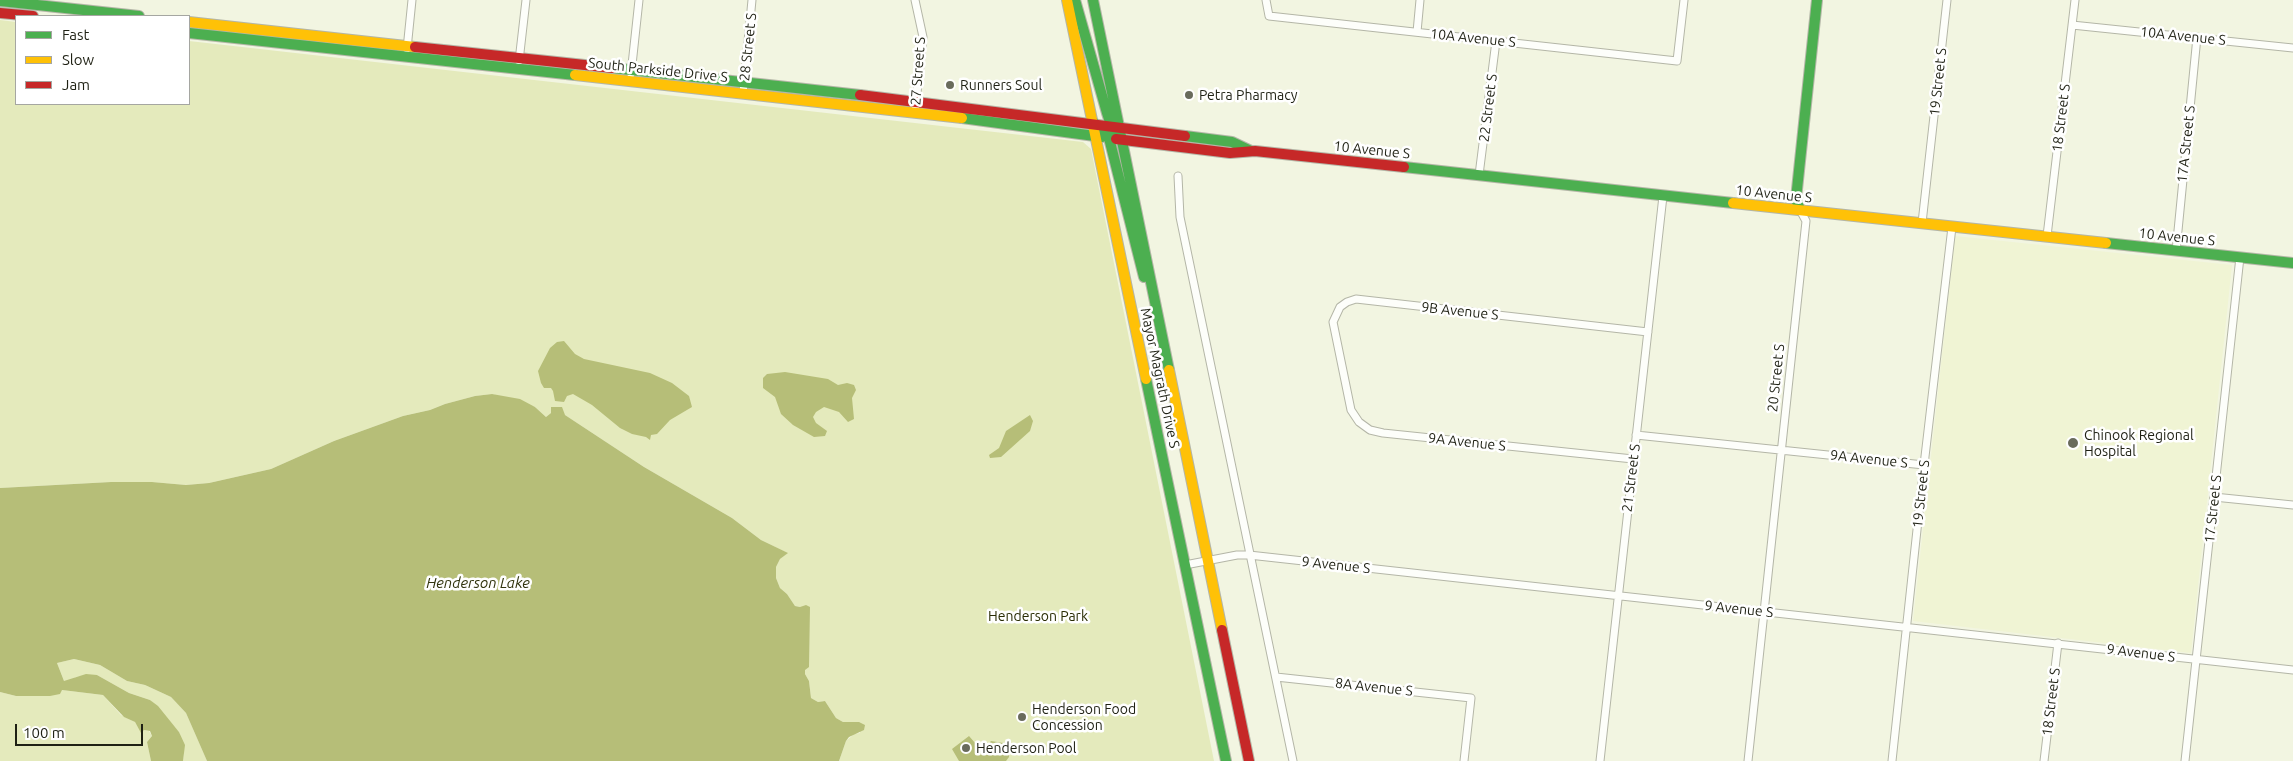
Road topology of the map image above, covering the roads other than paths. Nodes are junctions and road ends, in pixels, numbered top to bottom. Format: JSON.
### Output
{"nodes":[{"id":1,"x":412,"y":0,"type":"edge"},
{"id":2,"x":526,"y":0,"type":"edge"},
{"id":3,"x":639,"y":0,"type":"edge"},
{"id":4,"x":752,"y":0,"type":"edge"},
{"id":5,"x":915,"y":0,"type":"edge"},
{"id":6,"x":1067,"y":0,"type":"edge"},
{"id":7,"x":1074,"y":0,"type":"edge"},
{"id":8,"x":1093,"y":0,"type":"edge"},
{"id":9,"x":1266,"y":0,"type":"edge"},
{"id":10,"x":1420,"y":0,"type":"edge"},
{"id":11,"x":1684,"y":0,"type":"edge"},
{"id":12,"x":1817,"y":0,"type":"edge"},
{"id":13,"x":1947,"y":0,"type":"edge"},
{"id":14,"x":2075,"y":0,"type":"edge"},
{"id":15,"x":0,"y":1,"type":"edge"},
{"id":16,"x":34,"y":2,"type":"edge"},
{"id":17,"x":0,"y":13,"type":"edge"},
{"id":18,"x":21,"y":15,"type":"edge"},
{"id":19,"x":32,"y":15,"type":"edge"},
{"id":20,"x":132,"y":15,"type":"edge"},
{"id":21,"x":190,"y":22,"type":"edge"},
{"id":22,"x":2072,"y":25,"type":"junction"},
{"id":23,"x":1417,"y":32,"type":"junction"},
{"id":24,"x":190,"y":33,"type":"edge"},
{"id":25,"x":2197,"y":37,"type":"junction"},
{"id":26,"x":1496,"y":40,"type":"junction"},
{"id":27,"x":408,"y":45,"type":"junction"},
{"id":28,"x":2293,"y":48,"type":"edge"},
{"id":29,"x":407,"y":57,"type":"junction"},
{"id":30,"x":519,"y":64,"type":"junction"},
{"id":31,"x":631,"y":70,"type":"junction"},
{"id":32,"x":630,"y":81,"type":"junction"},
{"id":33,"x":744,"y":88,"type":"junction"},
{"id":34,"x":916,"y":101,"type":"junction"},
{"id":35,"x":915,"y":112,"type":"junction"},
{"id":36,"x":1093,"y":122,"type":"junction"},
{"id":37,"x":1116,"y":126,"type":"junction"},
{"id":38,"x":1096,"y":136,"type":"junction"},
{"id":39,"x":1109,"y":138,"type":"junction"},
{"id":40,"x":1123,"y":140,"type":"junction"},
{"id":41,"x":1253,"y":151,"type":"junction"},
{"id":42,"x":1479,"y":175,"type":"junction"},
{"id":43,"x":1178,"y":176,"type":"dead end"},
{"id":44,"x":1663,"y":196,"type":"junction"},
{"id":45,"x":1800,"y":210,"type":"junction"},
{"id":46,"x":1922,"y":223,"type":"junction"},
{"id":47,"x":1952,"y":227,"type":"junction"},
{"id":48,"x":2047,"y":236,"type":"junction"},
{"id":49,"x":2176,"y":251,"type":"junction"},
{"id":50,"x":2240,"y":257,"type":"junction"},
{"id":51,"x":2293,"y":263,"type":"edge"},
{"id":52,"x":1157,"y":305,"type":"junction"},
{"id":53,"x":1648,"y":332,"type":"junction"},
{"id":54,"x":1342,"y":371,"type":"joint"},
{"id":55,"x":1636,"y":435,"type":"junction"},
{"id":56,"x":1782,"y":450,"type":"junction"},
{"id":57,"x":1633,"y":459,"type":"junction"},
{"id":58,"x":1924,"y":465,"type":"junction"},
{"id":59,"x":2214,"y":498,"type":"junction"},
{"id":60,"x":2293,"y":505,"type":"edge"},
{"id":61,"x":1250,"y":555,"type":"junction"},
{"id":62,"x":1209,"y":560,"type":"junction"},
{"id":63,"x":1186,"y":565,"type":"junction"},
{"id":64,"x":1617,"y":596,"type":"junction"},
{"id":65,"x":1764,"y":612,"type":"junction"},
{"id":66,"x":1907,"y":628,"type":"junction"},
{"id":67,"x":2058,"y":643,"type":"junction"},
{"id":68,"x":2197,"y":660,"type":"junction"},
{"id":69,"x":2293,"y":670,"type":"edge"},
{"id":70,"x":1276,"y":677,"type":"junction"},
{"id":71,"x":1226,"y":761,"type":"edge"},
{"id":72,"x":1249,"y":761,"type":"edge"},
{"id":73,"x":1293,"y":761,"type":"edge"},
{"id":74,"x":1464,"y":761,"type":"edge"},
{"id":75,"x":1600,"y":761,"type":"edge"},
{"id":76,"x":1748,"y":761,"type":"edge"},
{"id":77,"x":1892,"y":761,"type":"edge"},
{"id":78,"x":2044,"y":761,"type":"edge"},
{"id":79,"x":2185,"y":761,"type":"edge"}],
"edges":[{"from":1,"to":27,"type":"street"},
{"from":2,"to":30,"type":"street"},
{"from":3,"to":31,"type":"street"},
{"from":4,"to":33,"type":"street","name":"28 Street S"},
{"from":5,"to":34,"type":"street","name":"27 Street S"},
{"from":6,"to":36,"type":"main road","name":"Mayor Magrath Drive S"},
{"from":7,"to":37,"type":"main road"},
{"from":8,"to":37,"type":"main road","name":"Mayor Magrath Drive S"},
{"from":9,"to":23,"type":"street","name":"10A Avenue S"},
{"from":10,"to":23,"type":"street"},
{"from":11,"to":26,"type":"street","name":"10A Avenue S"},
{"from":12,"to":45,"type":"main road","name":"20 Street S"},
{"from":13,"to":46,"type":"street","name":"19 Street S"},
{"from":14,"to":22,"type":"street","name":"18 Street S"},
{"from":15,"to":16,"type":"main road"},
{"from":16,"to":19,"type":"street"},
{"from":16,"to":20,"type":"main road"},
{"from":17,"to":18,"type":"main road"},
{"from":21,"to":27,"type":"main road","name":"South Parkside Drive S"},
{"from":22,"to":25,"type":"street","name":"10A Avenue S"},
{"from":22,"to":48,"type":"street","name":"18 Street S"},
{"from":23,"to":26,"type":"street","name":"10A Avenue S"},
{"from":24,"to":29,"type":"main road","name":"South Parkside Drive S"},
{"from":25,"to":28,"type":"street","name":"10A Avenue S"},
{"from":25,"to":49,"type":"street","name":"17A Street S"},
{"from":26,"to":42,"type":"street","name":"22 Street S"},
{"from":27,"to":29,"type":"street"},
{"from":27,"to":30,"type":"main road","name":"South Parkside Drive S"},
{"from":29,"to":30,"type":"main road","name":"South Parkside Drive S"},
{"from":30,"to":31,"type":"main road","name":"South Parkside Drive S"},
{"from":30,"to":32,"type":"main road","name":"South Parkside Drive S"},
{"from":31,"to":32,"type":"street"},
{"from":31,"to":33,"type":"main road","name":"South Parkside Drive S"},
{"from":32,"to":33,"type":"main road","name":"South Parkside Drive S"},
{"from":33,"to":34,"type":"main road","name":"South Parkside Drive S"},
{"from":33,"to":35,"type":"main road","name":"South Parkside Drive S"},
{"from":34,"to":35,"type":"street","name":"27 Street S"},
{"from":34,"to":36,"type":"main road","name":"South Parkside Drive S"},
{"from":35,"to":38,"type":"main road","name":"South Parkside Drive S"},
{"from":36,"to":37,"type":"main road","name":"South Parkside Drive S"},
{"from":36,"to":38,"type":"main road","name":"Mayor Magrath Drive S"},
{"from":36,"to":39,"type":"main road"},
{"from":37,"to":40,"type":"main road","name":"Mayor Magrath Drive S"},
{"from":37,"to":41,"type":"main road","name":"10 Avenue S"},
{"from":38,"to":39,"type":"main road","name":"South Parkside Drive S"},
{"from":38,"to":63,"type":"main road","name":"Mayor Magrath Drive S"},
{"from":39,"to":40,"type":"main road","name":"South Parkside Drive S"},
{"from":39,"to":52,"type":"main road"},
{"from":40,"to":41,"type":"main road","name":"10 Avenue S"},
{"from":40,"to":52,"type":"main road","name":"Mayor Magrath Drive S"},
{"from":41,"to":42,"type":"main road","name":"10 Avenue S"},
{"from":42,"to":44,"type":"main road","name":"10 Avenue S"},
{"from":43,"to":61,"type":"street"},
{"from":44,"to":45,"type":"main road","name":"10 Avenue S"},
{"from":44,"to":53,"type":"street","name":"21 Street S"},
{"from":45,"to":46,"type":"main road","name":"10 Avenue S"},
{"from":45,"to":56,"type":"street","name":"20 Street S"},
{"from":46,"to":47,"type":"main road","name":"10 Avenue S"},
{"from":47,"to":48,"type":"main road","name":"10 Avenue S"},
{"from":47,"to":58,"type":"street","name":"19 Street S"},
{"from":48,"to":49,"type":"main road","name":"10 Avenue S"},
{"from":49,"to":50,"type":"main road","name":"10 Avenue S"},
{"from":50,"to":51,"type":"main road","name":"10 Avenue S"},
{"from":50,"to":59,"type":"street","name":"17 Street S"},
{"from":52,"to":62,"type":"main road","name":"Mayor Magrath Drive S"},
{"from":53,"to":54,"type":"street","name":"9B Avenue S"},
{"from":53,"to":55,"type":"street","name":"21 Street S"},
{"from":54,"to":57,"type":"street","name":"9A Avenue S"},
{"from":55,"to":56,"type":"street","name":"9A Avenue S"},
{"from":55,"to":57,"type":"street","name":"21 Street S"},
{"from":56,"to":58,"type":"street","name":"9A Avenue S"},
{"from":56,"to":65,"type":"street","name":"20 Street S"},
{"from":57,"to":64,"type":"street","name":"21 Street S"},
{"from":58,"to":66,"type":"street","name":"19 Street S"},
{"from":59,"to":60,"type":"street"},
{"from":59,"to":68,"type":"street","name":"17 Street S"},
{"from":61,"to":62,"type":"street","name":"9 Avenue S"},
{"from":61,"to":64,"type":"street","name":"9 Avenue S"},
{"from":61,"to":70,"type":"street"},
{"from":62,"to":63,"type":"street","name":"9 Avenue S"},
{"from":62,"to":72,"type":"main road","name":"Mayor Magrath Drive S"},
{"from":63,"to":71,"type":"main road","name":"Mayor Magrath Drive S"},
{"from":64,"to":65,"type":"street","name":"9 Avenue S"},
{"from":64,"to":75,"type":"street","name":"21 Street S"},
{"from":65,"to":66,"type":"street","name":"9 Avenue S"},
{"from":65,"to":76,"type":"street","name":"20 Street S"},
{"from":66,"to":67,"type":"street","name":"9 Avenue S"},
{"from":66,"to":77,"type":"street","name":"19 Street S"},
{"from":67,"to":68,"type":"street","name":"9 Avenue S"},
{"from":67,"to":78,"type":"street","name":"18 Street S"},
{"from":68,"to":69,"type":"street","name":"9 Avenue S"},
{"from":68,"to":79,"type":"street","name":"17 Street S"},
{"from":70,"to":73,"type":"street"},
{"from":70,"to":74,"type":"street","name":"8A Avenue S"}]}
